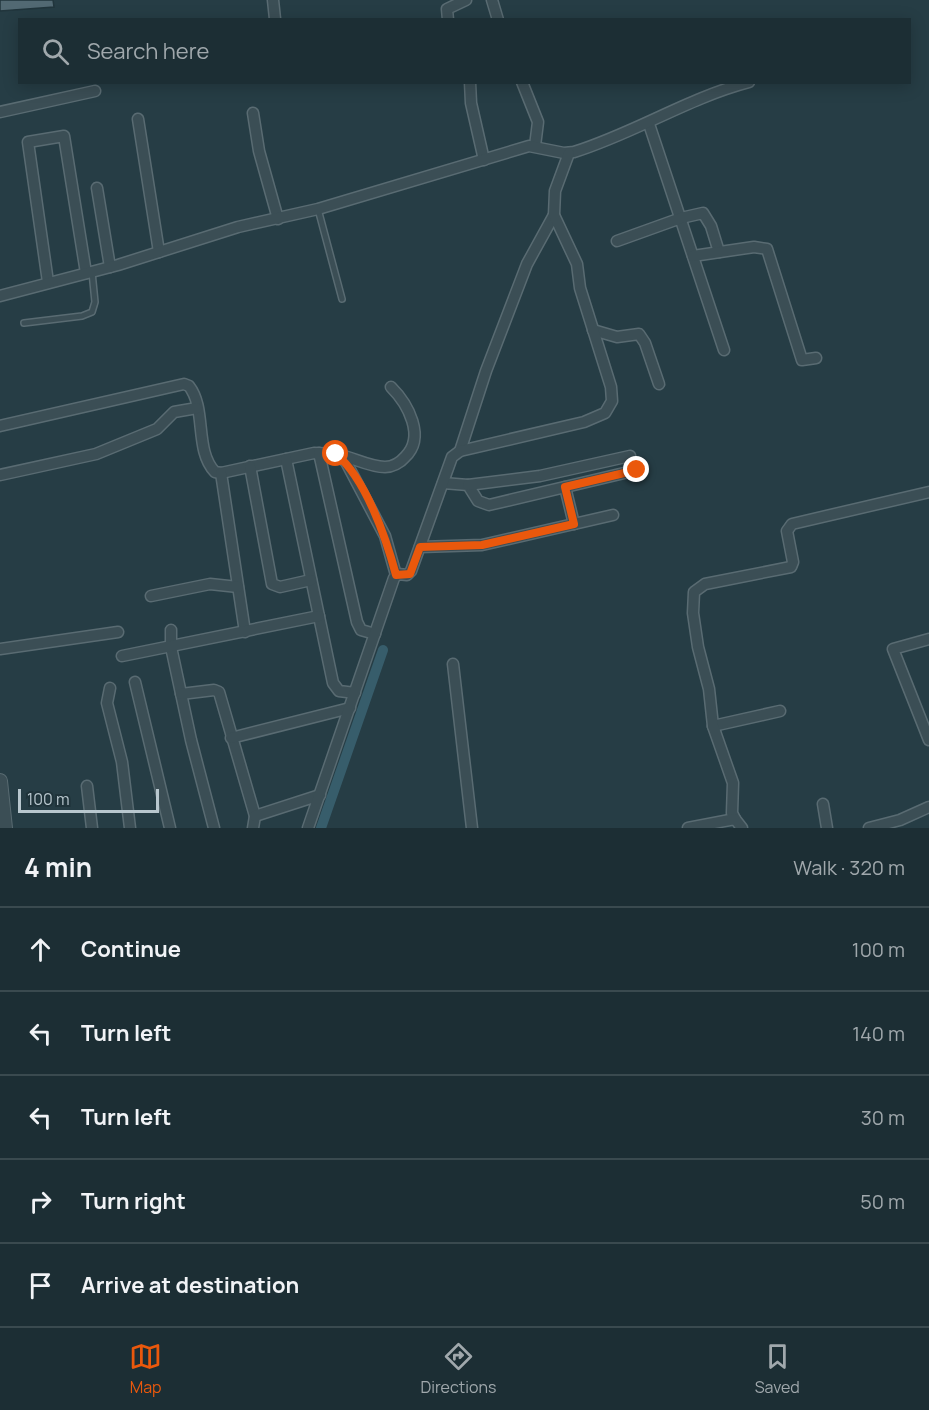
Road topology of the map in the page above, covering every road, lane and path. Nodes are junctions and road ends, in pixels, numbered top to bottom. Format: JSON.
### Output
{"nodes":[{"id":1,"x":273,"y":0,"type":"edge"},
{"id":2,"x":466,"y":0,"type":"edge"},
{"id":3,"x":492,"y":0,"type":"edge"},
{"id":4,"x":275,"y":18,"type":"edge"},
{"id":5,"x":448,"y":18,"type":"edge"},
{"id":6,"x":497,"y":18,"type":"edge"},
{"id":7,"x":470,"y":84,"type":"edge"},
{"id":8,"x":523,"y":84,"type":"edge"},
{"id":9,"x":742,"y":84,"type":"edge"},
{"id":10,"x":95,"y":90,"type":"dead end"},
{"id":11,"x":0,"y":112,"type":"edge"},
{"id":12,"x":253,"y":113,"type":"dead end"},
{"id":13,"x":138,"y":119,"type":"dead end"},
{"id":14,"x":649,"y":124,"type":"junction"},
{"id":15,"x":535,"y":146,"type":"junction"},
{"id":16,"x":569,"y":153,"type":"junction"},
{"id":17,"x":484,"y":160,"type":"junction"},
{"id":18,"x":97,"y":188,"type":"dead end"},
{"id":19,"x":318,"y":209,"type":"junction"},
{"id":20,"x":554,"y":214,"type":"junction"},
{"id":21,"x":681,"y":218,"type":"junction"},
{"id":22,"x":278,"y":219,"type":"junction"},
{"id":23,"x":617,"y":241,"type":"dead end"},
{"id":24,"x":159,"y":252,"type":"junction"},
{"id":25,"x":719,"y":252,"type":"junction"},
{"id":26,"x":693,"y":256,"type":"junction"},
{"id":27,"x":110,"y":267,"type":"junction"},
{"id":28,"x":89,"y":272,"type":"junction"},
{"id":29,"x":48,"y":282,"type":"junction"},
{"id":30,"x":0,"y":296,"type":"edge"},
{"id":31,"x":342,"y":299,"type":"dead end"},
{"id":32,"x":24,"y":323,"type":"dead end"},
{"id":33,"x":593,"y":330,"type":"junction"},
{"id":34,"x":724,"y":350,"type":"dead end"},
{"id":35,"x":816,"y":358,"type":"dead end"},
{"id":36,"x":659,"y":384,"type":"dead end"},
{"id":37,"x":391,"y":387,"type":"dead end"},
{"id":38,"x":197,"y":408,"type":"junction"},
{"id":39,"x":0,"y":426,"type":"edge"},
{"id":40,"x":460,"y":450,"type":"junction"},
{"id":41,"x":319,"y":453,"type":"junction"},
{"id":42,"x":336,"y":454,"type":"junction"},
{"id":43,"x":630,"y":456,"type":"dead end"},
{"id":44,"x":286,"y":459,"type":"junction"},
{"id":45,"x":250,"y":466,"type":"junction"},
{"id":46,"x":637,"y":470,"type":"dead end"},
{"id":47,"x":221,"y":473,"type":"junction"},
{"id":48,"x":0,"y":474,"type":"edge"},
{"id":49,"x":443,"y":483,"type":"junction"},
{"id":50,"x":468,"y":485,"type":"junction"},
{"id":51,"x":565,"y":487,"type":"junction"},
{"id":52,"x":929,"y":492,"type":"edge"},
{"id":53,"x":613,"y":515,"type":"dead end"},
{"id":54,"x":574,"y":524,"type":"junction"},
{"id":55,"x":420,"y":547,"type":"junction"},
{"id":56,"x":401,"y":575,"type":"junction"},
{"id":57,"x":311,"y":580,"type":"junction"},
{"id":58,"x":238,"y":587,"type":"junction"},
{"id":59,"x":150,"y":596,"type":"dead end"},
{"id":60,"x":319,"y":616,"type":"junction"},
{"id":61,"x":171,"y":630,"type":"dead end"},
{"id":62,"x":118,"y":632,"type":"dead end"},
{"id":63,"x":245,"y":632,"type":"junction"},
{"id":64,"x":375,"y":634,"type":"junction"},
{"id":65,"x":929,"y":639,"type":"edge"},
{"id":66,"x":171,"y":647,"type":"junction"},
{"id":67,"x":0,"y":649,"type":"edge"},
{"id":68,"x":122,"y":656,"type":"dead end"},
{"id":69,"x":453,"y":664,"type":"dead end"},
{"id":70,"x":135,"y":682,"type":"dead end"},
{"id":71,"x":110,"y":688,"type":"dead end"},
{"id":72,"x":355,"y":693,"type":"junction"},
{"id":73,"x":181,"y":694,"type":"junction"},
{"id":74,"x":350,"y":708,"type":"junction"},
{"id":75,"x":780,"y":711,"type":"dead end"},
{"id":76,"x":713,"y":726,"type":"junction"},
{"id":77,"x":231,"y":738,"type":"junction"},
{"id":78,"x":929,"y":740,"type":"edge"},
{"id":79,"x":0,"y":781,"type":"edge"},
{"id":80,"x":87,"y":786,"type":"dead end"},
{"id":81,"x":320,"y":795,"type":"junction"},
{"id":82,"x":823,"y":804,"type":"dead end"},
{"id":83,"x":929,"y":807,"type":"edge"},
{"id":84,"x":255,"y":816,"type":"junction"},
{"id":85,"x":738,"y":823,"type":"edge"},
{"id":86,"x":893,"y":825,"type":"edge"},
{"id":87,"x":5,"y":828,"type":"edge"},
{"id":88,"x":92,"y":828,"type":"edge"},
{"id":89,"x":130,"y":828,"type":"edge"},
{"id":90,"x":170,"y":828,"type":"edge"},
{"id":91,"x":214,"y":828,"type":"edge"},
{"id":92,"x":253,"y":828,"type":"edge"},
{"id":93,"x":308,"y":828,"type":"edge"},
{"id":94,"x":472,"y":828,"type":"edge"},
{"id":95,"x":688,"y":828,"type":"edge"},
{"id":96,"x":827,"y":828,"type":"edge"},
{"id":97,"x":870,"y":828,"type":"edge"}],
"edges":[{"from":1,"to":4,"type":"street"},
{"from":2,"to":5,"type":"street"},
{"from":3,"to":6,"type":"street"},
{"from":7,"to":17,"type":"street"},
{"from":8,"to":15,"type":"street"},
{"from":9,"to":14,"type":"street"},
{"from":10,"to":11,"type":"street"},
{"from":12,"to":22,"type":"street"},
{"from":13,"to":24,"type":"street"},
{"from":14,"to":16,"type":"street"},
{"from":14,"to":21,"type":"street"},
{"from":15,"to":16,"type":"street"},
{"from":15,"to":17,"type":"street"},
{"from":16,"to":20,"type":"street"},
{"from":17,"to":19,"type":"street"},
{"from":18,"to":27,"type":"street"},
{"from":19,"to":22,"type":"street"},
{"from":19,"to":31,"type":"lane"},
{"from":20,"to":33,"type":"street"},
{"from":20,"to":40,"type":"street"},
{"from":21,"to":23,"type":"street"},
{"from":21,"to":25,"type":"street"},
{"from":21,"to":26,"type":"street"},
{"from":22,"to":24,"type":"street"},
{"from":24,"to":27,"type":"street"},
{"from":25,"to":26,"type":"street"},
{"from":25,"to":35,"type":"street"},
{"from":26,"to":34,"type":"street"},
{"from":27,"to":28,"type":"street"},
{"from":28,"to":29,"type":"street"},
{"from":28,"to":29,"type":"street"},
{"from":28,"to":32,"type":"lane"},
{"from":29,"to":30,"type":"street"},
{"from":33,"to":36,"type":"street"},
{"from":33,"to":40,"type":"street"},
{"from":37,"to":42,"type":"street"},
{"from":38,"to":39,"type":"street"},
{"from":38,"to":47,"type":"street"},
{"from":38,"to":48,"type":"street"},
{"from":40,"to":49,"type":"street"},
{"from":41,"to":42,"type":"street"},
{"from":41,"to":44,"type":"street"},
{"from":41,"to":64,"type":"street"},
{"from":42,"to":56,"type":"street"},
{"from":43,"to":50,"type":"street"},
{"from":44,"to":45,"type":"street"},
{"from":44,"to":57,"type":"street"},
{"from":45,"to":47,"type":"street"},
{"from":45,"to":57,"type":"street"},
{"from":46,"to":51,"type":"street"},
{"from":47,"to":58,"type":"street"},
{"from":49,"to":50,"type":"street"},
{"from":49,"to":55,"type":"street"},
{"from":50,"to":51,"type":"street"},
{"from":51,"to":54,"type":"street"},
{"from":52,"to":76,"type":"street"},
{"from":53,"to":54,"type":"street"},
{"from":54,"to":55,"type":"street"},
{"from":55,"to":56,"type":"street"},
{"from":56,"to":64,"type":"street"},
{"from":57,"to":60,"type":"street"},
{"from":58,"to":59,"type":"street"},
{"from":58,"to":63,"type":"street"},
{"from":60,"to":63,"type":"street"},
{"from":60,"to":72,"type":"street"},
{"from":61,"to":66,"type":"street"},
{"from":62,"to":67,"type":"street"},
{"from":63,"to":66,"type":"street"},
{"from":64,"to":72,"type":"street"},
{"from":65,"to":78,"type":"street"},
{"from":66,"to":68,"type":"street"},
{"from":66,"to":73,"type":"street"},
{"from":69,"to":94,"type":"street"},
{"from":70,"to":90,"type":"street"},
{"from":71,"to":89,"type":"street"},
{"from":72,"to":74,"type":"street"},
{"from":73,"to":77,"type":"street"},
{"from":73,"to":91,"type":"street"},
{"from":74,"to":77,"type":"street"},
{"from":74,"to":81,"type":"street"},
{"from":75,"to":76,"type":"street"},
{"from":76,"to":85,"type":"street"},
{"from":77,"to":84,"type":"street"},
{"from":79,"to":87,"type":"street"},
{"from":80,"to":88,"type":"street"},
{"from":81,"to":84,"type":"street"},
{"from":81,"to":93,"type":"street"},
{"from":82,"to":96,"type":"street"},
{"from":83,"to":86,"type":"street"},
{"from":84,"to":92,"type":"street"},
{"from":85,"to":95,"type":"street"},
{"from":86,"to":97,"type":"street"}]}
